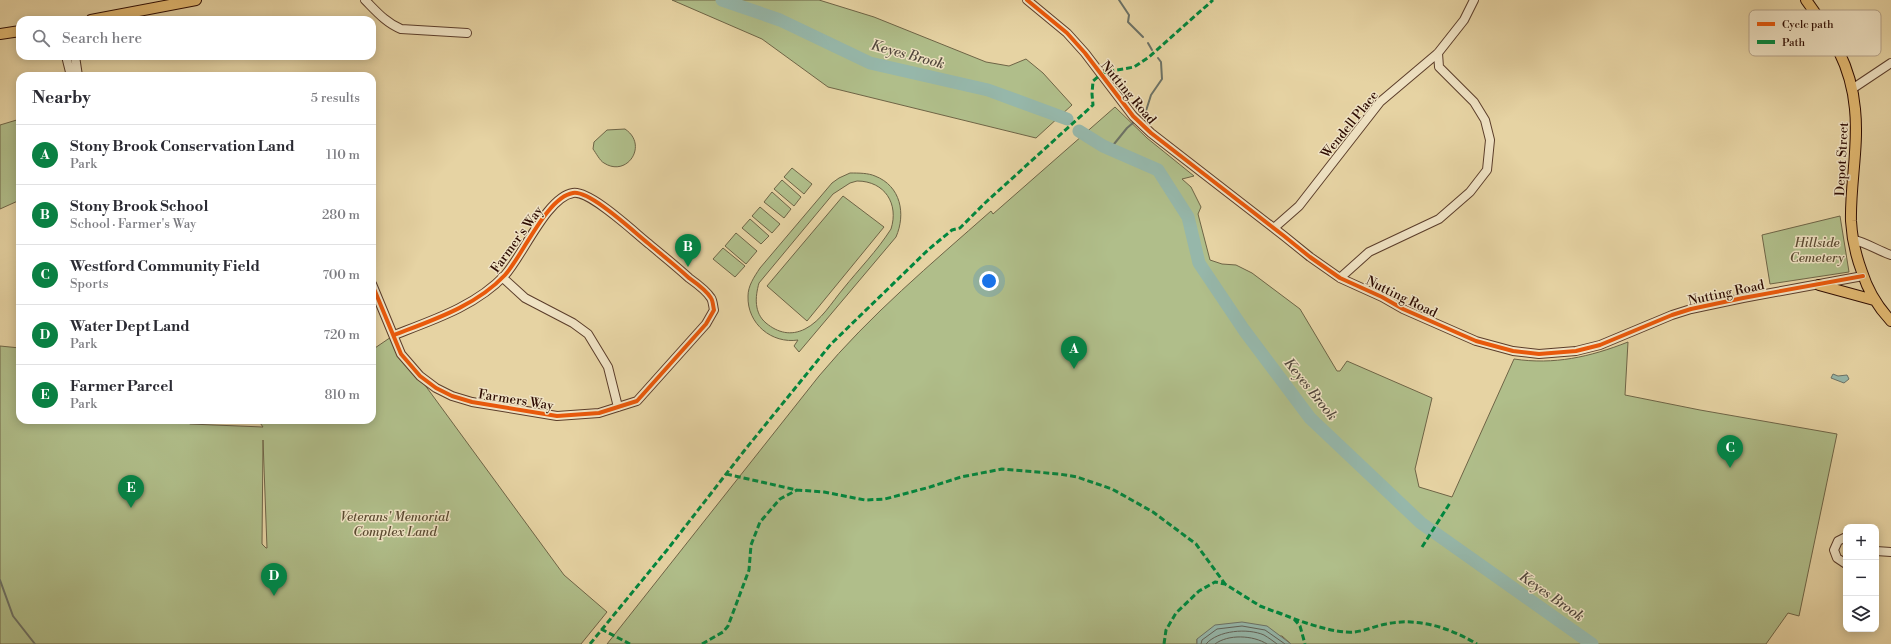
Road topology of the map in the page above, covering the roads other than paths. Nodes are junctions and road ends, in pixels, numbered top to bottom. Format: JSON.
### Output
{"nodes":[{"id":1,"x":196,"y":0,"type":"edge"},
{"id":2,"x":365,"y":0,"type":"edge"},
{"id":3,"x":1027,"y":0,"type":"edge"},
{"id":4,"x":1474,"y":0,"type":"edge"},
{"id":5,"x":1806,"y":0,"type":"edge"},
{"id":6,"x":1813,"y":10,"type":"edge"},
{"id":7,"x":112,"y":16,"type":"edge"},
{"id":8,"x":16,"y":32,"type":"edge"},
{"id":9,"x":468,"y":32,"type":"dead end"},
{"id":10,"x":0,"y":34,"type":"edge"},
{"id":11,"x":1438,"y":54,"type":"junction"},
{"id":12,"x":1841,"y":56,"type":"edge"},
{"id":13,"x":67,"y":60,"type":"edge"},
{"id":14,"x":76,"y":60,"type":"edge"},
{"id":15,"x":1891,"y":63,"type":"edge"},
{"id":16,"x":70,"y":72,"type":"edge"},
{"id":17,"x":77,"y":72,"type":"edge"},
{"id":18,"x":1852,"y":89,"type":"junction"},
{"id":19,"x":1274,"y":228,"type":"junction"},
{"id":20,"x":1854,"y":240,"type":"junction"},
{"id":21,"x":1871,"y":248,"type":"junction"},
{"id":22,"x":1856,"y":255,"type":"junction"},
{"id":23,"x":1891,"y":255,"type":"edge"},
{"id":24,"x":1863,"y":276,"type":"junction"},
{"id":25,"x":502,"y":277,"type":"junction"},
{"id":26,"x":1340,"y":278,"type":"junction"},
{"id":27,"x":1819,"y":285,"type":"junction"},
{"id":28,"x":376,"y":293,"type":"edge"},
{"id":29,"x":711,"y":298,"type":"joint"},
{"id":30,"x":1874,"y":300,"type":"junction"},
{"id":31,"x":1891,"y":321,"type":"edge"},
{"id":32,"x":394,"y":335,"type":"junction"},
{"id":33,"x":618,"y":407,"type":"junction"},
{"id":34,"x":1843,"y":538,"type":"edge"},
{"id":35,"x":1879,"y":551,"type":"edge"},
{"id":36,"x":1891,"y":552,"type":"edge"},
{"id":37,"x":1843,"y":562,"type":"edge"}],
"edges":[{"from":1,"to":7,"type":"main road"},
{"from":2,"to":9,"type":"street"},
{"from":3,"to":19,"type":"street","name":"Nutting Road"},
{"from":4,"to":11,"type":"street","name":"Wendell Place"},
{"from":5,"to":6,"type":"main road","name":"Depot Street"},
{"from":8,"to":10,"type":"main road"},
{"from":11,"to":19,"type":"street","name":"Wendell Place"},
{"from":11,"to":26,"type":"street"},
{"from":12,"to":18,"type":"main road","name":"Depot Street"},
{"from":13,"to":16,"type":"street"},
{"from":14,"to":17,"type":"street"},
{"from":15,"to":18,"type":"street"},
{"from":18,"to":20,"type":"main road","name":"Depot Street"},
{"from":19,"to":26,"type":"street","name":"Nutting Road"},
{"from":20,"to":21,"type":"street"},
{"from":20,"to":22,"type":"main road","name":"Depot Street"},
{"from":21,"to":22,"type":"street"},
{"from":21,"to":23,"type":"street"},
{"from":22,"to":24,"type":"main road","name":"Depot Street"},
{"from":24,"to":27,"type":"street","name":"Nutting Road"},
{"from":24,"to":30,"type":"main road","name":"Depot Street"},
{"from":25,"to":29,"type":"street","name":"Farmer's Way"},
{"from":25,"to":32,"type":"street","name":"Farmer's Way"},
{"from":25,"to":33,"type":"street"},
{"from":26,"to":27,"type":"street","name":"Nutting Road"},
{"from":27,"to":30,"type":"main road"},
{"from":28,"to":32,"type":"street"},
{"from":29,"to":33,"type":"street","name":"Farmers Way"},
{"from":30,"to":31,"type":"main road","name":"Depot Street"},
{"from":32,"to":33,"type":"street","name":"Farmers Way"},
{"from":34,"to":37,"type":"street"},
{"from":35,"to":36,"type":"street"}]}
